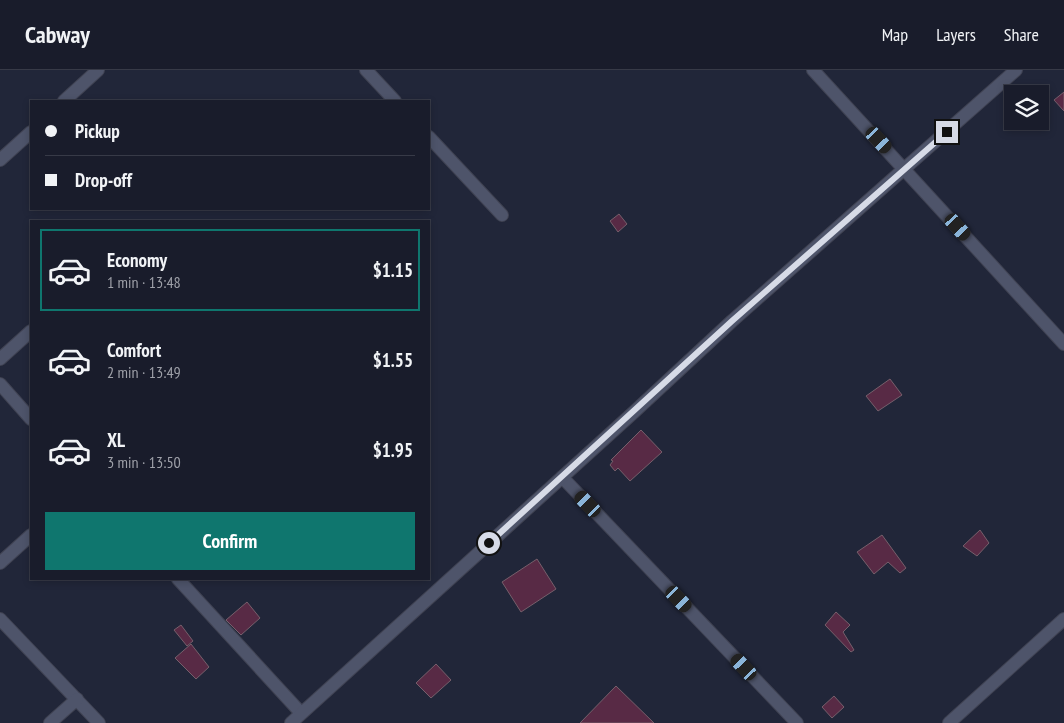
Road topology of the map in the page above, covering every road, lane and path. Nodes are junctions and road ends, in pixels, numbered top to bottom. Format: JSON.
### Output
{"nodes":[{"id":1,"x":98,"y":70,"type":"edge"},
{"id":2,"x":366,"y":70,"type":"edge"},
{"id":3,"x":813,"y":70,"type":"edge"},
{"id":4,"x":1016,"y":70,"type":"edge"},
{"id":5,"x":65,"y":100,"type":"edge"},
{"id":6,"x":394,"y":100,"type":"edge"},
{"id":7,"x":30,"y":133,"type":"edge"},
{"id":8,"x":430,"y":138,"type":"edge"},
{"id":9,"x":0,"y":160,"type":"edge"},
{"id":10,"x":906,"y":169,"type":"junction"},
{"id":11,"x":502,"y":215,"type":"dead end"},
{"id":12,"x":30,"y":332,"type":"edge"},
{"id":13,"x":1064,"y":344,"type":"edge"},
{"id":14,"x":0,"y":359,"type":"edge"},
{"id":15,"x":0,"y":384,"type":"edge"},
{"id":16,"x":30,"y":417,"type":"edge"},
{"id":17,"x":562,"y":477,"type":"junction"},
{"id":18,"x":30,"y":535,"type":"edge"},
{"id":19,"x":0,"y":563,"type":"edge"},
{"id":20,"x":179,"y":580,"type":"edge"},
{"id":21,"x":0,"y":619,"type":"edge"},
{"id":22,"x":1064,"y":619,"type":"edge"},
{"id":23,"x":77,"y":700,"type":"junction"},
{"id":24,"x":301,"y":713,"type":"junction"},
{"id":25,"x":50,"y":723,"type":"edge"},
{"id":26,"x":99,"y":723,"type":"edge"},
{"id":27,"x":290,"y":723,"type":"edge"},
{"id":28,"x":798,"y":723,"type":"edge"},
{"id":29,"x":949,"y":723,"type":"edge"}],
"edges":[{"from":1,"to":5,"type":"street"},
{"from":2,"to":6,"type":"street"},
{"from":3,"to":10,"type":"street"},
{"from":4,"to":10,"type":"street"},
{"from":7,"to":9,"type":"street"},
{"from":8,"to":11,"type":"street"},
{"from":10,"to":13,"type":"street"},
{"from":10,"to":17,"type":"street"},
{"from":12,"to":14,"type":"street"},
{"from":15,"to":16,"type":"street"},
{"from":17,"to":24,"type":"street"},
{"from":17,"to":28,"type":"street"},
{"from":18,"to":19,"type":"street"},
{"from":20,"to":24,"type":"street"},
{"from":21,"to":23,"type":"street"},
{"from":22,"to":29,"type":"street"},
{"from":23,"to":25,"type":"street"},
{"from":23,"to":26,"type":"street"},
{"from":24,"to":27,"type":"street"}]}
